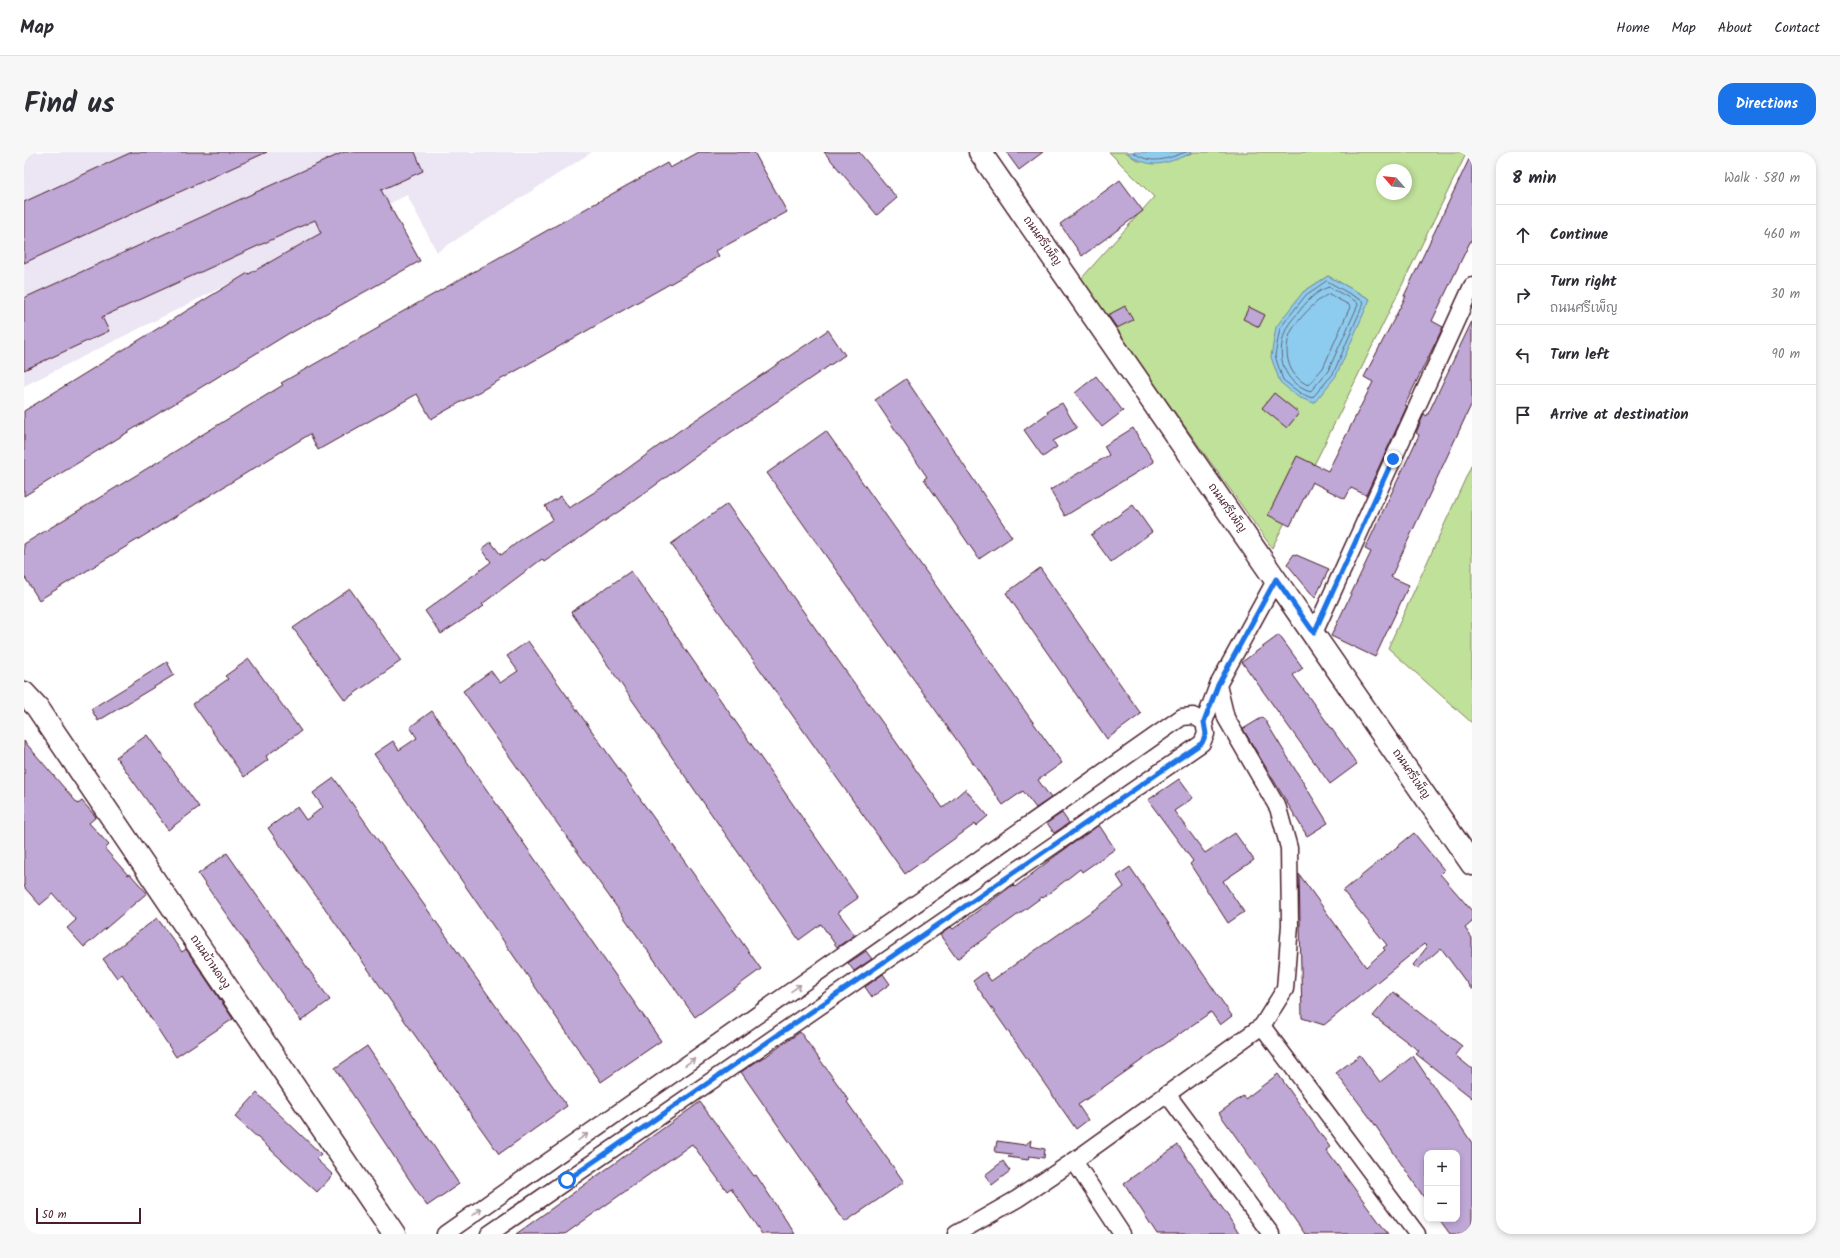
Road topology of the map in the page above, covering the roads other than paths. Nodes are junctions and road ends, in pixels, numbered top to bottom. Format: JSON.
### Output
{"nodes":[{"id":1,"x":980,"y":152,"type":"edge"},
{"id":2,"x":1472,"y":286,"type":"edge"},
{"id":3,"x":1276,"y":579,"type":"junction"},
{"id":4,"x":1314,"y":633,"type":"junction"},
{"id":5,"x":1218,"y":685,"type":"junction"},
{"id":6,"x":24,"y":693,"type":"edge"},
{"id":7,"x":1204,"y":722,"type":"junction"},
{"id":8,"x":1472,"y":864,"type":"edge"},
{"id":9,"x":1262,"y":1026,"type":"junction"},
{"id":10,"x":1167,"y":1094,"type":"junction"},
{"id":11,"x":1074,"y":1161,"type":"junction"},
{"id":12,"x":394,"y":1234,"type":"edge"},
{"id":13,"x":445,"y":1234,"type":"edge"},
{"id":14,"x":489,"y":1234,"type":"edge"},
{"id":15,"x":956,"y":1234,"type":"edge"},
{"id":16,"x":1122,"y":1234,"type":"edge"},
{"id":17,"x":1271,"y":1234,"type":"edge"},
{"id":18,"x":1417,"y":1234,"type":"edge"}],
"edges":[{"from":1,"to":3,"type":"main road","name":"ถนนศรีเพ็ญ"},
{"from":2,"to":4,"type":"street"},
{"from":3,"to":4,"type":"main road","name":"ถนนศรีเพ็ญ"},
{"from":3,"to":5,"type":"street"},
{"from":4,"to":8,"type":"main road","name":"ถนนศรีเพ็ญ"},
{"from":5,"to":7,"type":"street"},
{"from":5,"to":9,"type":"street"},
{"from":6,"to":12,"type":"main road","name":"ถนนบ้านดงงู"},
{"from":13,"to":7,"type":"street","one_way":true},
{"from":7,"to":14,"type":"street"},
{"from":9,"to":10,"type":"street"},
{"from":9,"to":18,"type":"street"},
{"from":10,"to":11,"type":"street"},
{"from":10,"to":17,"type":"street"},
{"from":11,"to":15,"type":"street"},
{"from":11,"to":16,"type":"street"}]}
